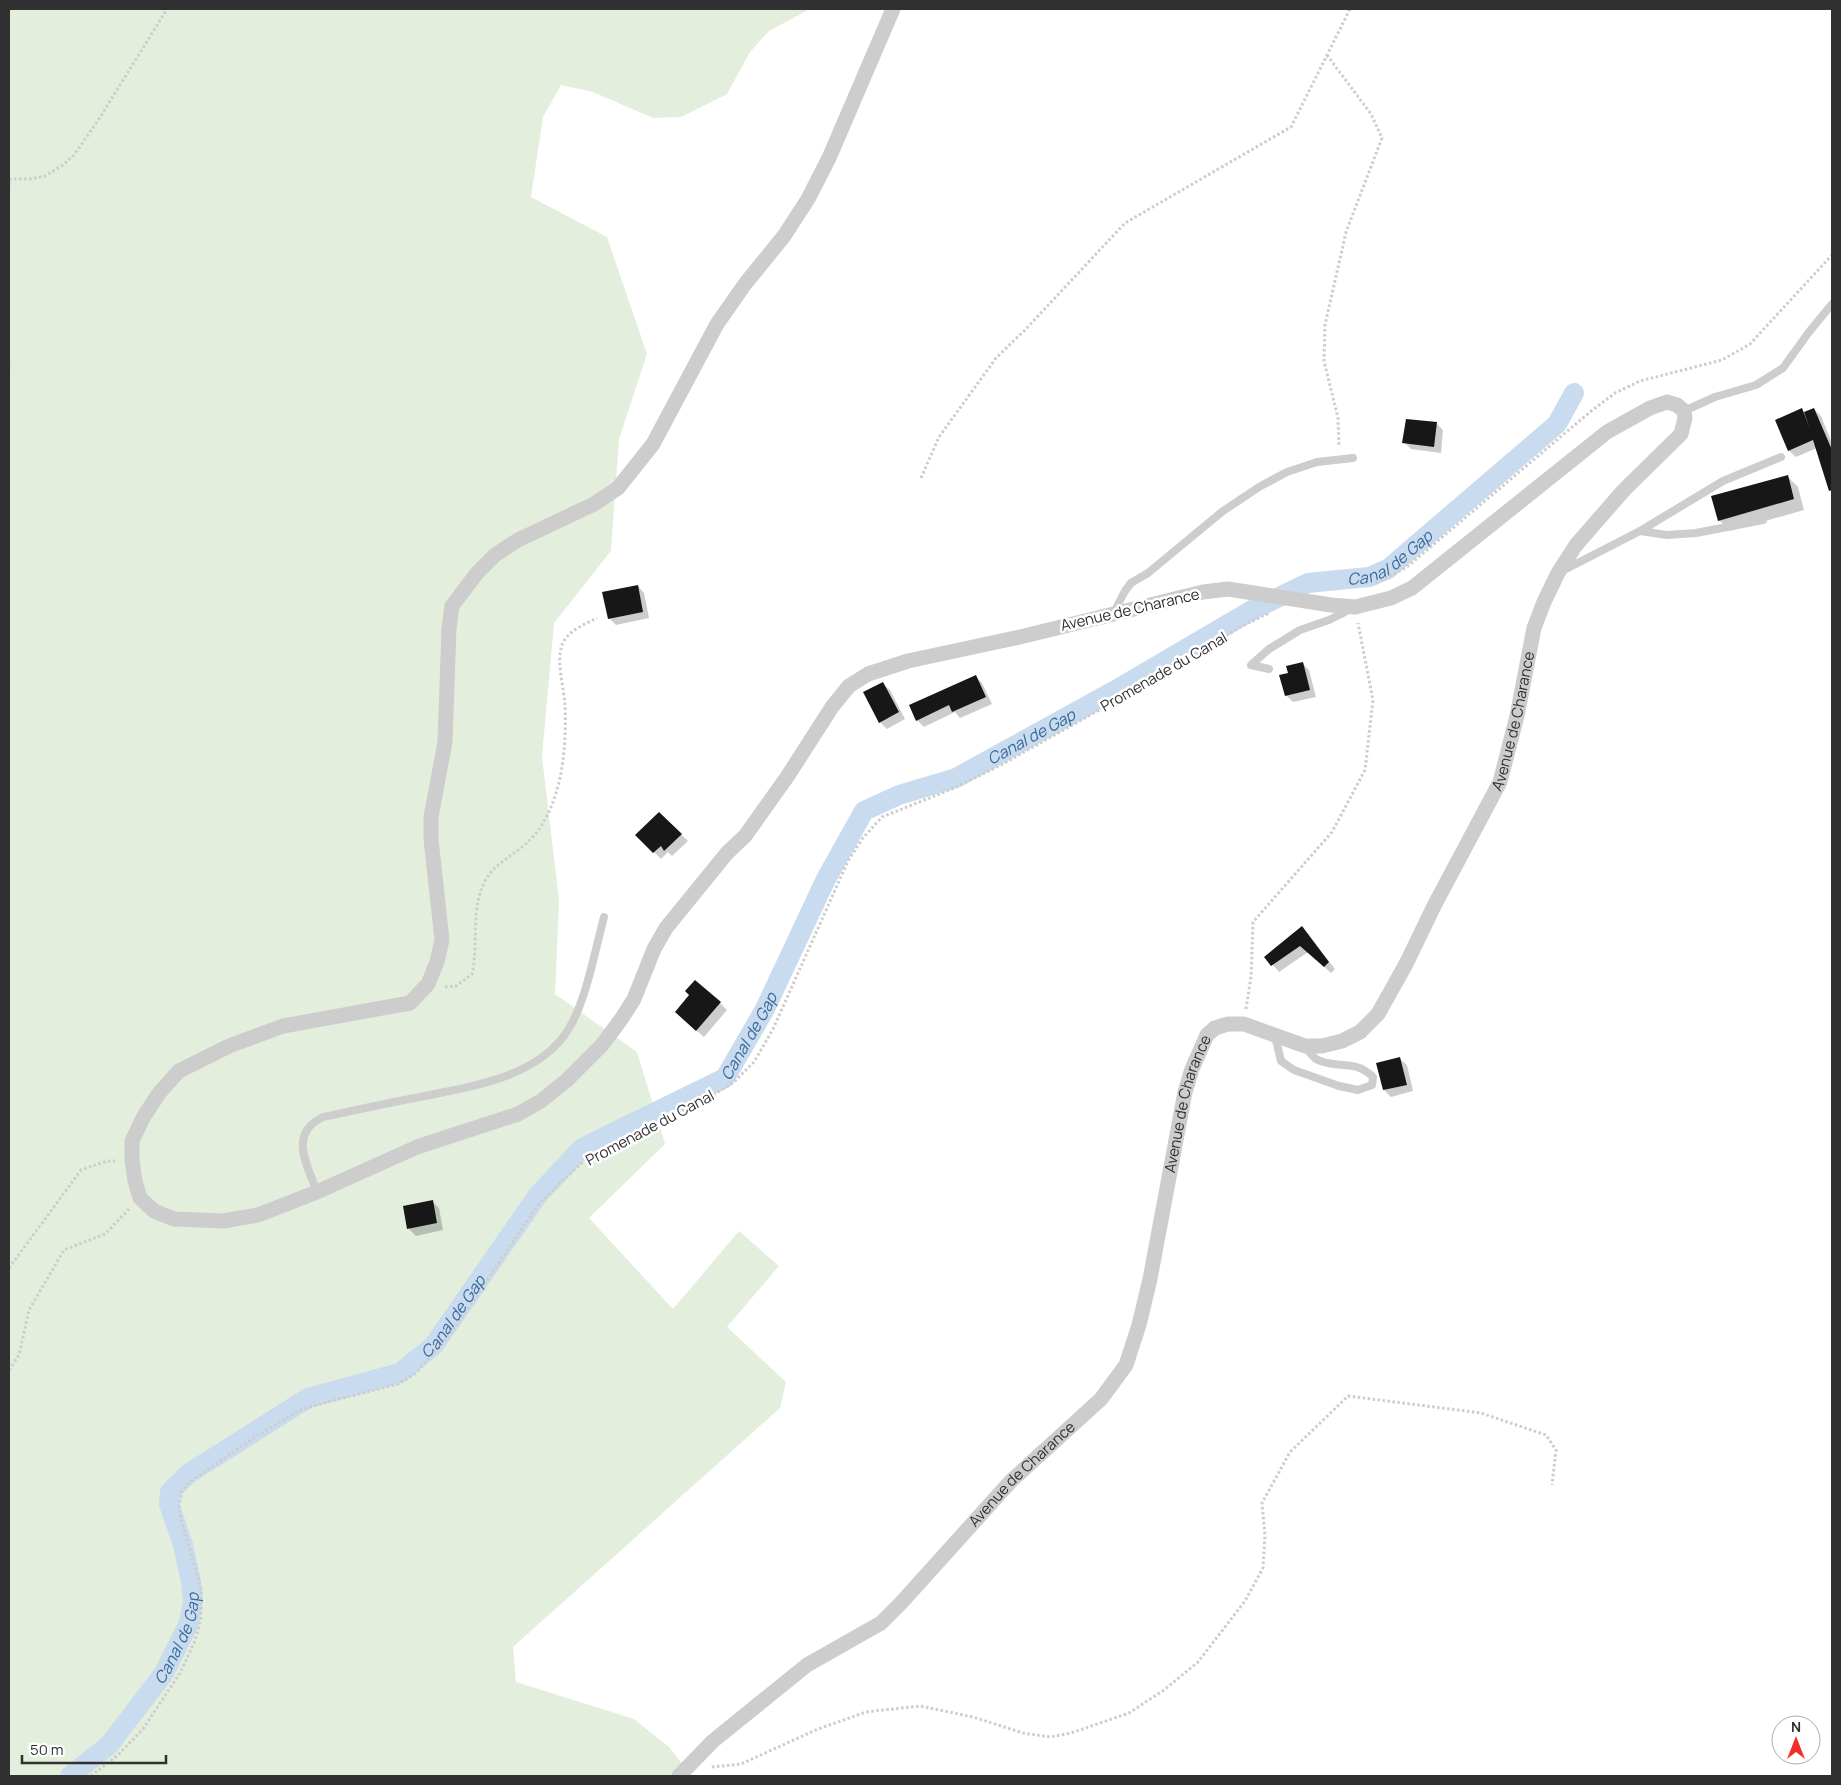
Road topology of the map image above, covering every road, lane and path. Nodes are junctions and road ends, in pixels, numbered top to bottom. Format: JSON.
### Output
{"nodes":[{"id":1,"x":167,"y":9,"type":"edge"},
{"id":2,"x":893,"y":9,"type":"edge"},
{"id":3,"x":1350,"y":9,"type":"edge"},
{"id":4,"x":1327,"y":55,"type":"junction"},
{"id":5,"x":9,"y":178,"type":"edge"},
{"id":6,"x":9,"y":190,"type":"edge"},
{"id":7,"x":1832,"y":304,"type":"edge"},
{"id":8,"x":9,"y":360,"type":"edge"},
{"id":9,"x":9,"y":372,"type":"edge"},
{"id":10,"x":1684,"y":411,"type":"junction"},
{"id":11,"x":1781,"y":457,"type":"dead end"},
{"id":12,"x":1353,"y":458,"type":"dead end"},
{"id":13,"x":1339,"y":460,"type":"junction"},
{"id":14,"x":921,"y":478,"type":"dead end"},
{"id":15,"x":1763,"y":520,"type":"dead end"},
{"id":16,"x":1640,"y":531,"type":"junction"},
{"id":17,"x":1558,"y":573,"type":"junction"},
{"id":18,"x":1355,"y":607,"type":"junction"},
{"id":19,"x":1271,"y":613,"type":"dead end"},
{"id":20,"x":1113,"y":614,"type":"junction"},
{"id":21,"x":597,"y":618,"type":"dead end"},
{"id":22,"x":1269,"y":669,"type":"dead end"},
{"id":23,"x":604,"y":918,"type":"dead end"},
{"id":24,"x":428,"y":984,"type":"junction"},
{"id":25,"x":1244,"y":1024,"type":"junction"},
{"id":26,"x":1275,"y":1036,"type":"junction"},
{"id":27,"x":1305,"y":1046,"type":"junction"},
{"id":28,"x":132,"y":1160,"type":"junction"},
{"id":29,"x":317,"y":1192,"type":"junction"},
{"id":30,"x":140,"y":1198,"type":"junction"},
{"id":31,"x":9,"y":1268,"type":"edge"},
{"id":32,"x":9,"y":1370,"type":"edge"},
{"id":33,"x":1552,"y":1485,"type":"dead end"},
{"id":34,"x":692,"y":1762,"type":"junction"},
{"id":35,"x":92,"y":1776,"type":"edge"},
{"id":36,"x":679,"y":1776,"type":"edge"}],
"edges":[{"from":1,"to":5,"type":"path"},
{"from":2,"to":24,"type":"street"},
{"from":3,"to":4,"type":"path"},
{"from":4,"to":13,"type":"path"},
{"from":4,"to":14,"type":"path"},
{"from":5,"to":6,"type":"path"},
{"from":7,"to":10,"type":"lane"},
{"from":8,"to":9,"type":"path"},
{"from":10,"to":17,"type":"street","name":"Avenue de Charance"},
{"from":10,"to":18,"type":"street","name":"Avenue de Charance"},
{"from":11,"to":16,"type":"lane"},
{"from":12,"to":13,"type":"lane"},
{"from":13,"to":20,"type":"lane"},
{"from":15,"to":16,"type":"lane"},
{"from":16,"to":17,"type":"lane"},
{"from":17,"to":27,"type":"street","name":"Avenue de Charance"},
{"from":18,"to":20,"type":"street","name":"Avenue de Charance"},
{"from":18,"to":22,"type":"lane"},
{"from":18,"to":25,"type":"path"},
{"from":19,"to":35,"type":"path","name":"Promenade du Canal"},
{"from":20,"to":29,"type":"street","name":"Avenue de Charance"},
{"from":21,"to":24,"type":"path"},
{"from":23,"to":29,"type":"lane"},
{"from":24,"to":28,"type":"street"},
{"from":25,"to":26,"type":"street","name":"Avenue de Charance"},
{"from":25,"to":34,"type":"street","name":"Avenue de Charance"},
{"from":26,"to":27,"type":"street","name":"Avenue de Charance"},
{"from":26,"to":27,"type":"lane"},
{"from":28,"to":30,"type":"street"},
{"from":28,"to":31,"type":"path"},
{"from":29,"to":30,"type":"street","name":"Avenue de Charance"},
{"from":30,"to":32,"type":"path"},
{"from":33,"to":34,"type":"path"},
{"from":34,"to":36,"type":"street","name":"Avenue de Charance"}]}
